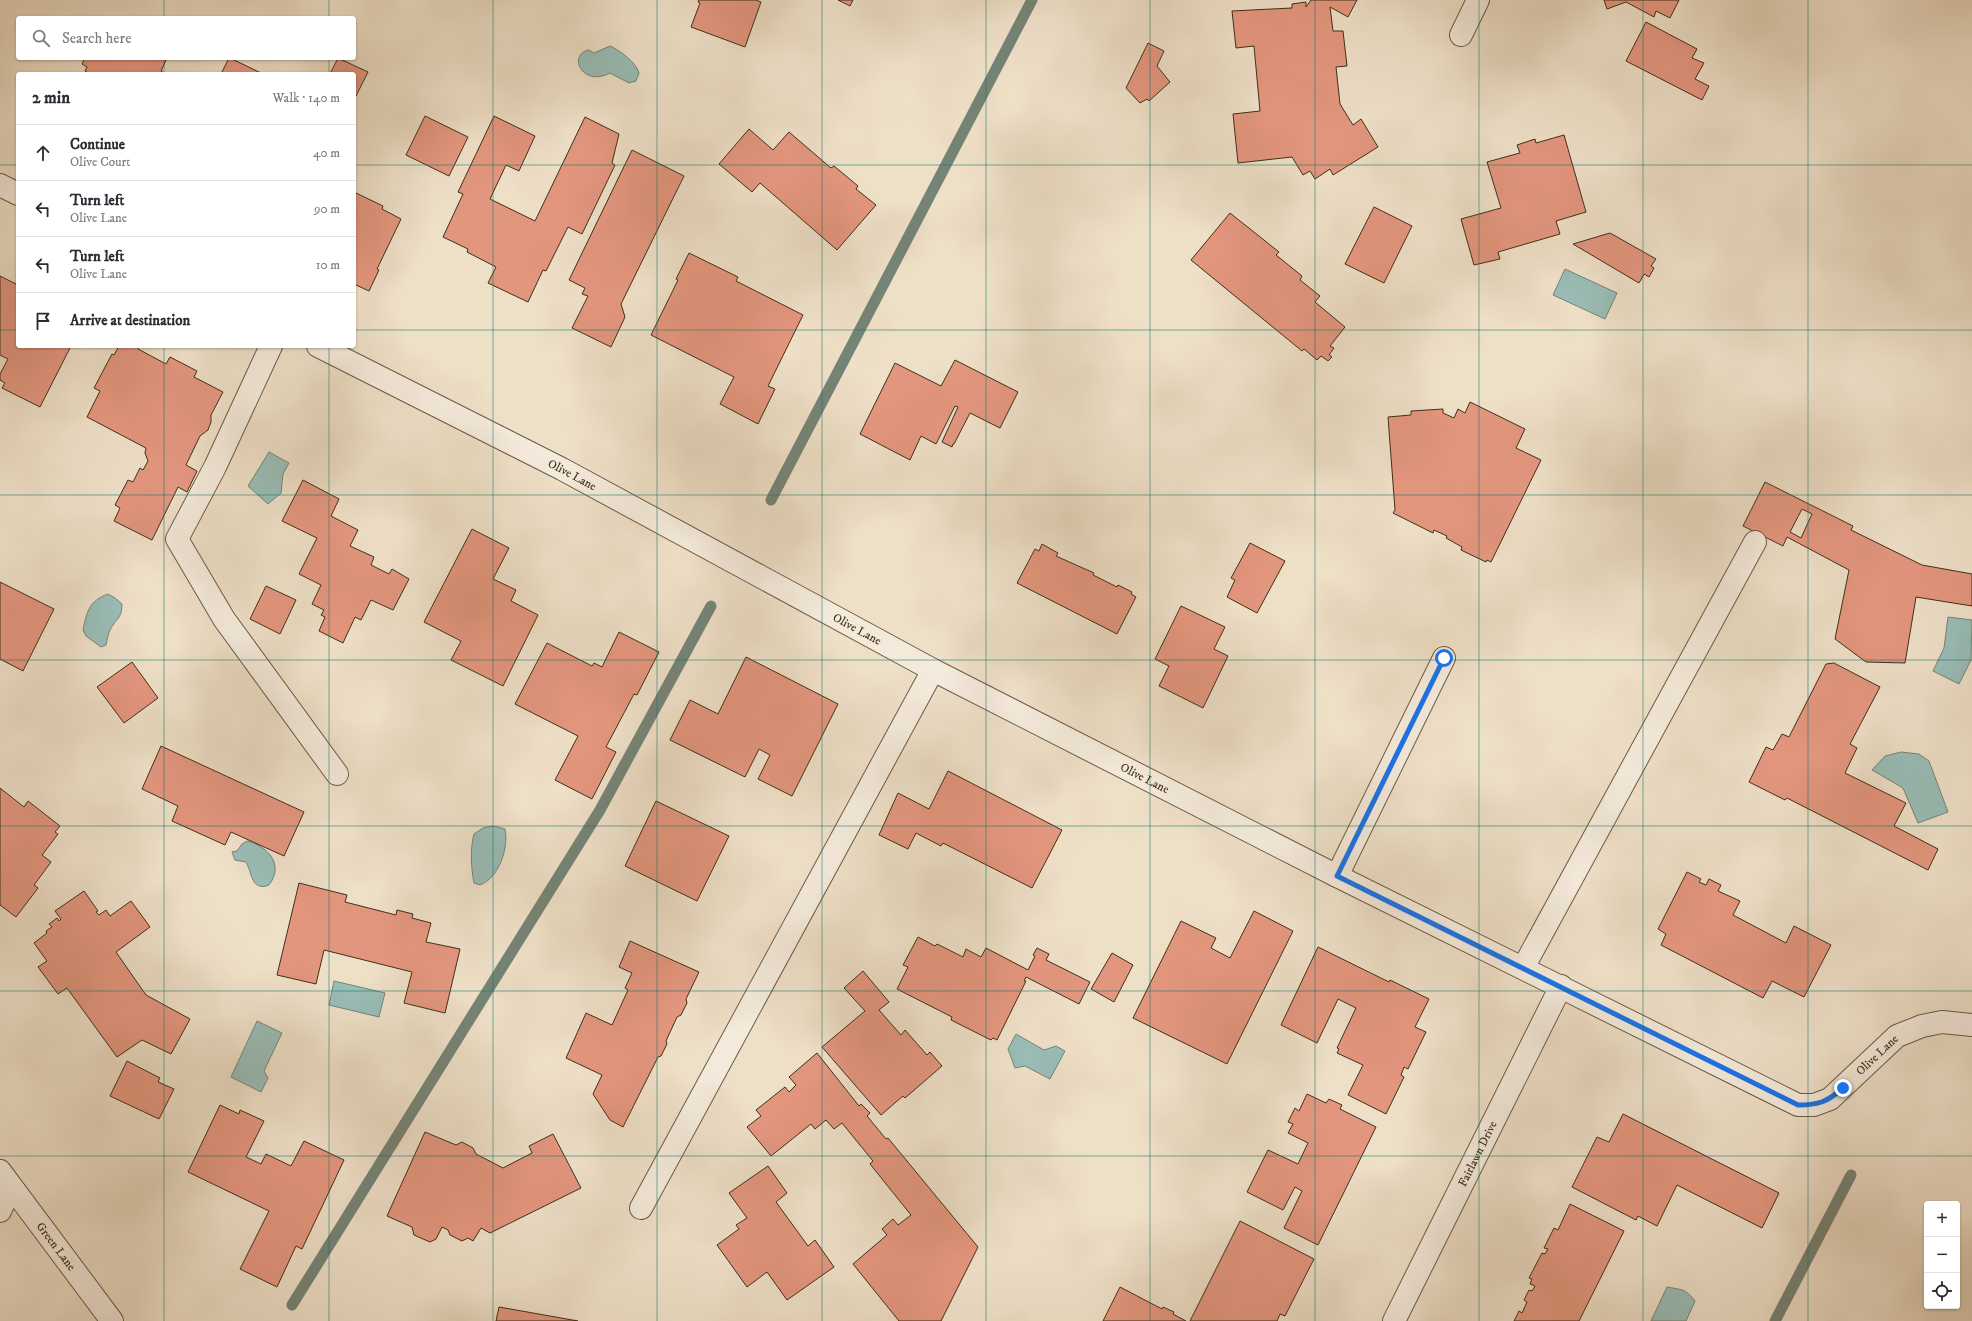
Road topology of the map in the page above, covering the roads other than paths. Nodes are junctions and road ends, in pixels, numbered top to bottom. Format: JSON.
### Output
{"nodes":[{"id":1,"x":1478,"y":0,"type":"edge"},
{"id":2,"x":1461,"y":35,"type":"dead end"},
{"id":3,"x":0,"y":185,"type":"edge"},
{"id":4,"x":16,"y":193,"type":"edge"},
{"id":5,"x":271,"y":348,"type":"edge"},
{"id":6,"x":322,"y":348,"type":"edge"},
{"id":7,"x":1755,"y":542,"type":"dead end"},
{"id":8,"x":1444,"y":658,"type":"dead end"},
{"id":9,"x":933,"y":670,"type":"junction"},
{"id":10,"x":338,"y":774,"type":"dead end"},
{"id":11,"x":1337,"y":876,"type":"junction"},
{"id":12,"x":1524,"y":968,"type":"junction"},
{"id":13,"x":1561,"y":986,"type":"junction"},
{"id":14,"x":1972,"y":1025,"type":"edge"},
{"id":15,"x":6,"y":1180,"type":"edge"},
{"id":16,"x":641,"y":1208,"type":"dead end"},
{"id":17,"x":0,"y":1211,"type":"edge"},
{"id":18,"x":112,"y":1321,"type":"edge"},
{"id":19,"x":1394,"y":1321,"type":"edge"}],
"edges":[{"from":1,"to":2,"type":"street"},
{"from":3,"to":4,"type":"street"},
{"from":5,"to":10,"type":"street"},
{"from":6,"to":9,"type":"street","name":"Olive Lane"},
{"from":7,"to":12,"type":"street"},
{"from":8,"to":11,"type":"street"},
{"from":9,"to":11,"type":"street","name":"Olive Lane"},
{"from":9,"to":16,"type":"street"},
{"from":11,"to":12,"type":"street","name":"Olive Lane"},
{"from":12,"to":13,"type":"street","name":"Olive Lane"},
{"from":13,"to":14,"type":"street","name":"Olive Lane"},
{"from":13,"to":19,"type":"street","name":"Fairlawn Drive"},
{"from":15,"to":17,"type":"street"},
{"from":15,"to":18,"type":"street","name":"Green Lane"}]}
